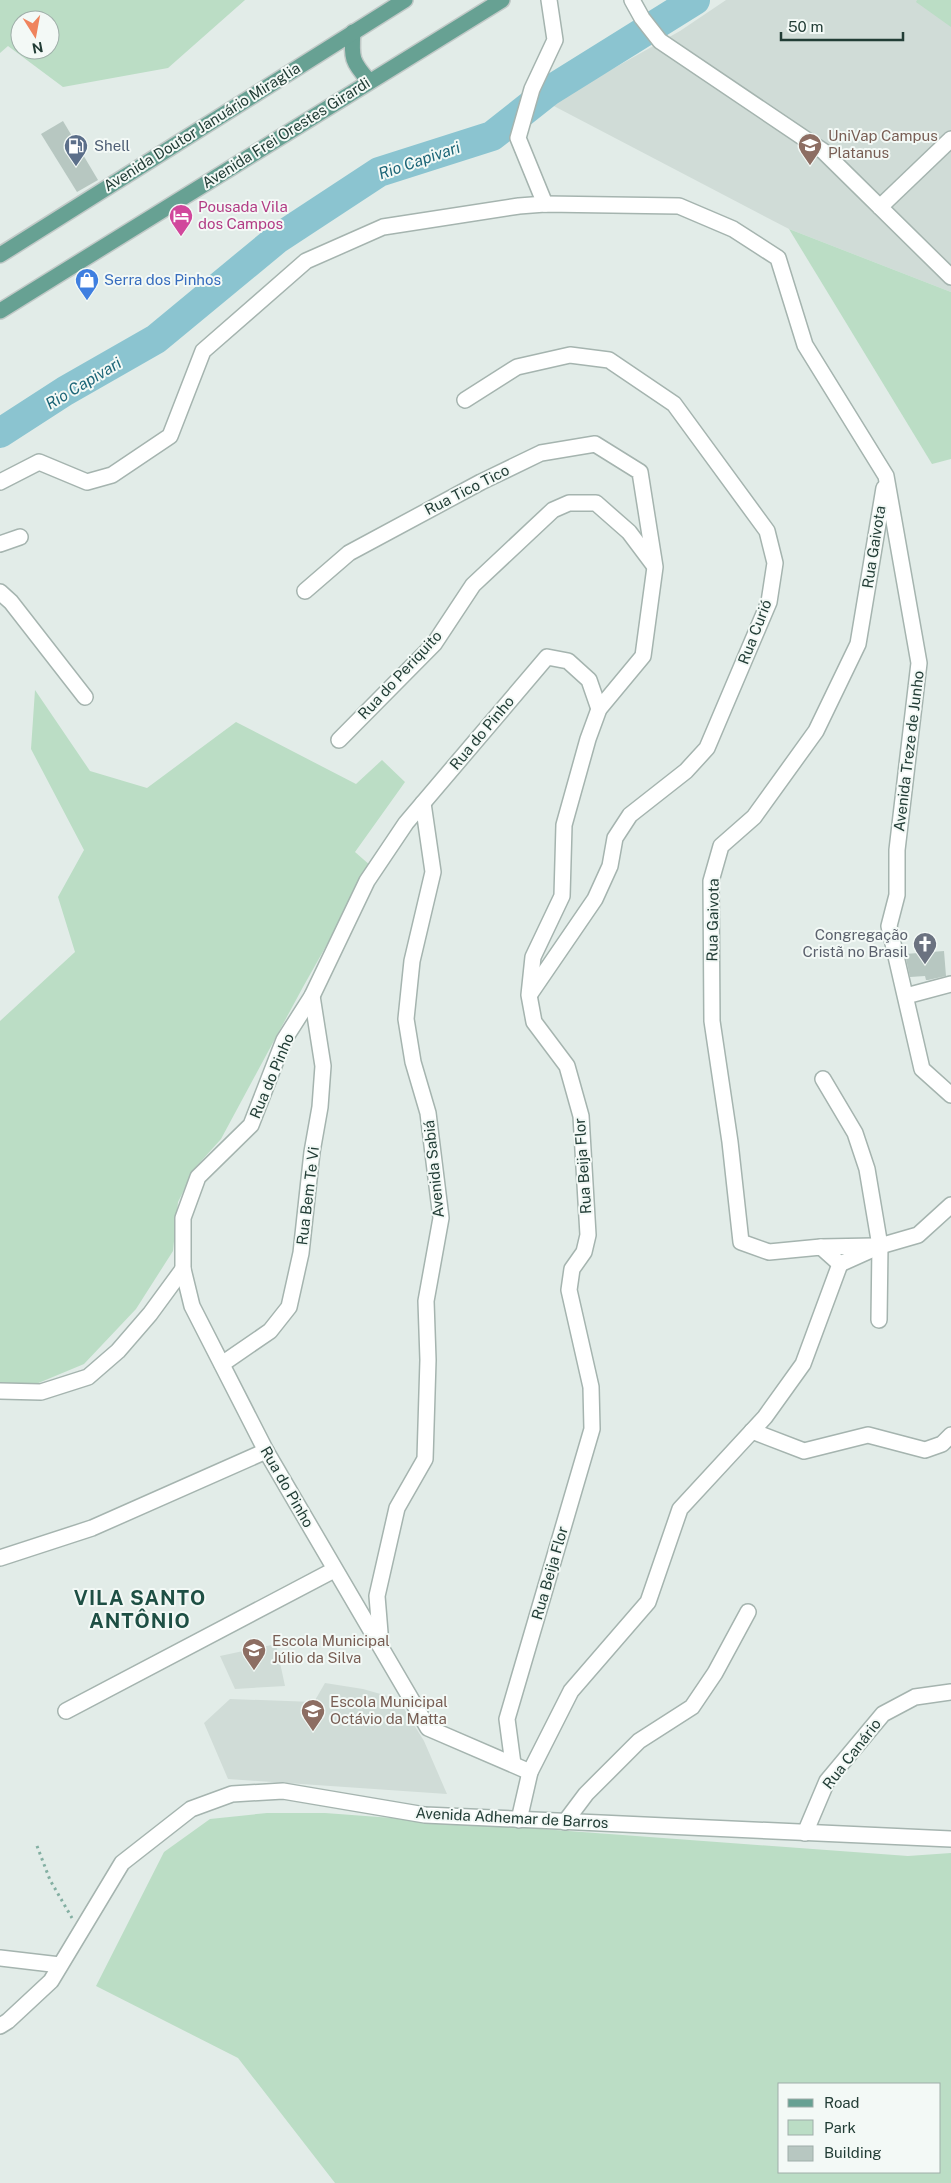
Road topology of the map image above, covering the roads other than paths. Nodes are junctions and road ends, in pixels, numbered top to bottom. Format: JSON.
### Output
{"nodes":[{"id":1,"x":405,"y":0,"type":"edge"},
{"id":2,"x":548,"y":0,"type":"edge"},
{"id":3,"x":632,"y":0,"type":"edge"},
{"id":4,"x":499,"y":1,"type":"edge"},
{"id":5,"x":353,"y":32,"type":"junction"},
{"id":6,"x":370,"y":81,"type":"junction"},
{"id":7,"x":951,"y":139,"type":"edge"},
{"id":8,"x":545,"y":204,"type":"junction"},
{"id":9,"x":880,"y":207,"type":"junction"},
{"id":10,"x":0,"y":255,"type":"edge"},
{"id":11,"x":951,"y":278,"type":"edge"},
{"id":12,"x":0,"y":311,"type":"edge"},
{"id":13,"x":465,"y":400,"type":"dead end"},
{"id":14,"x":640,"y":472,"type":"joint"},
{"id":15,"x":886,"y":476,"type":"junction"},
{"id":16,"x":0,"y":482,"type":"edge"},
{"id":17,"x":20,"y":537,"type":"dead end"},
{"id":18,"x":0,"y":544,"type":"edge"},
{"id":19,"x":655,"y":567,"type":"junction"},
{"id":20,"x":305,"y":591,"type":"dead end"},
{"id":21,"x":0,"y":592,"type":"edge"},
{"id":22,"x":85,"y":697,"type":"dead end"},
{"id":23,"x":599,"y":710,"type":"junction"},
{"id":24,"x":339,"y":740,"type":"dead end"},
{"id":25,"x":423,"y":804,"type":"junction"},
{"id":26,"x":951,"y":984,"type":"edge"},
{"id":27,"x":529,"y":995,"type":"junction"},
{"id":28,"x":312,"y":996,"type":"junction"},
{"id":29,"x":906,"y":996,"type":"junction"},
{"id":30,"x":823,"y":1080,"type":"dead end"},
{"id":31,"x":951,"y":1095,"type":"edge"},
{"id":32,"x":951,"y":1206,"type":"edge"},
{"id":33,"x":880,"y":1246,"type":"junction"},
{"id":34,"x":821,"y":1247,"type":"junction"},
{"id":35,"x":840,"y":1264,"type":"junction"},
{"id":36,"x":183,"y":1270,"type":"junction"},
{"id":37,"x":879,"y":1320,"type":"dead end"},
{"id":38,"x":222,"y":1364,"type":"junction"},
{"id":39,"x":0,"y":1391,"type":"edge"},
{"id":40,"x":752,"y":1431,"type":"junction"},
{"id":41,"x":951,"y":1435,"type":"edge"},
{"id":42,"x":266,"y":1451,"type":"junction"},
{"id":43,"x":0,"y":1558,"type":"edge"},
{"id":44,"x":334,"y":1570,"type":"junction"},
{"id":45,"x":748,"y":1612,"type":"dead end"},
{"id":46,"x":381,"y":1650,"type":"junction"},
{"id":47,"x":951,"y":1692,"type":"edge"},
{"id":48,"x":66,"y":1710,"type":"dead end"},
{"id":49,"x":513,"y":1764,"type":"junction"},
{"id":50,"x":530,"y":1772,"type":"junction"},
{"id":51,"x":519,"y":1820,"type":"junction"},
{"id":52,"x":565,"y":1822,"type":"junction"},
{"id":53,"x":805,"y":1832,"type":"junction"},
{"id":54,"x":951,"y":1839,"type":"edge"},
{"id":55,"x":0,"y":1958,"type":"edge"},
{"id":56,"x":60,"y":1965,"type":"junction"},
{"id":57,"x":0,"y":2026,"type":"edge"}],
"edges":[{"from":1,"to":5,"type":"main road","name":"Avenida Doutor Januário Miraglia"},
{"from":2,"to":8,"type":"street"},
{"from":3,"to":9,"type":"street"},
{"from":4,"to":6,"type":"main road","name":"Avenida Frei Orestes Girardi"},
{"from":5,"to":6,"type":"main road"},
{"from":5,"to":10,"type":"main road","name":"Avenida Doutor Januário Miraglia"},
{"from":6,"to":12,"type":"main road","name":"Avenida Frei Orestes Girardi"},
{"from":7,"to":9,"type":"street"},
{"from":8,"to":15,"type":"street"},
{"from":8,"to":16,"type":"street"},
{"from":9,"to":11,"type":"street"},
{"from":13,"to":27,"type":"street","name":"Rua Curió"},
{"from":14,"to":19,"type":"street","name":"Rua Beija Flor"},
{"from":14,"to":20,"type":"street","name":"Rua Tico Tico"},
{"from":15,"to":29,"type":"street","name":"Avenida Treze de Junho"},
{"from":15,"to":34,"type":"street","name":"Rua Gaivota"},
{"from":17,"to":18,"type":"street"},
{"from":19,"to":23,"type":"street","name":"Rua Beija Flor"},
{"from":19,"to":24,"type":"street","name":"Rua do Periquito"},
{"from":21,"to":22,"type":"street"},
{"from":23,"to":25,"type":"street","name":"Rua do Pinho"},
{"from":23,"to":27,"type":"street","name":"Rua Beija Flor"},
{"from":25,"to":28,"type":"street","name":"Rua do Pinho"},
{"from":25,"to":46,"type":"street","name":"Avenida Sabiá"},
{"from":26,"to":29,"type":"street"},
{"from":27,"to":49,"type":"street","name":"Rua Beija Flor"},
{"from":28,"to":36,"type":"street","name":"Rua do Pinho"},
{"from":28,"to":38,"type":"street","name":"Rua Bem Te Vi"},
{"from":29,"to":31,"type":"street","name":"Avenida Treze de Junho"},
{"from":30,"to":33,"type":"street"},
{"from":32,"to":33,"type":"street"},
{"from":33,"to":34,"type":"street"},
{"from":33,"to":35,"type":"street"},
{"from":33,"to":37,"type":"street"},
{"from":34,"to":35,"type":"street"},
{"from":35,"to":40,"type":"street"},
{"from":36,"to":38,"type":"street","name":"Rua do Pinho"},
{"from":36,"to":39,"type":"street"},
{"from":38,"to":42,"type":"street","name":"Rua do Pinho"},
{"from":40,"to":41,"type":"street"},
{"from":40,"to":50,"type":"street"},
{"from":42,"to":43,"type":"street"},
{"from":42,"to":44,"type":"street","name":"Rua do Pinho"},
{"from":44,"to":46,"type":"street","name":"Rua do Pinho"},
{"from":44,"to":48,"type":"street"},
{"from":45,"to":52,"type":"street"},
{"from":46,"to":49,"type":"street","name":"Rua do Pinho"},
{"from":47,"to":53,"type":"street","name":"Rua Canário"},
{"from":49,"to":50,"type":"street","name":"Rua do Pinho"},
{"from":50,"to":51,"type":"street"},
{"from":51,"to":52,"type":"street","name":"Avenida Adhemar de Barros"},
{"from":51,"to":56,"type":"street","name":"Avenida Adhemar de Barros"},
{"from":52,"to":53,"type":"street","name":"Avenida Adhemar de Barros"},
{"from":53,"to":54,"type":"street","name":"Avenida Adhemar de Barros"},
{"from":55,"to":56,"type":"street"},
{"from":56,"to":57,"type":"street","name":"Avenida Adhemar de Barros"}]}
